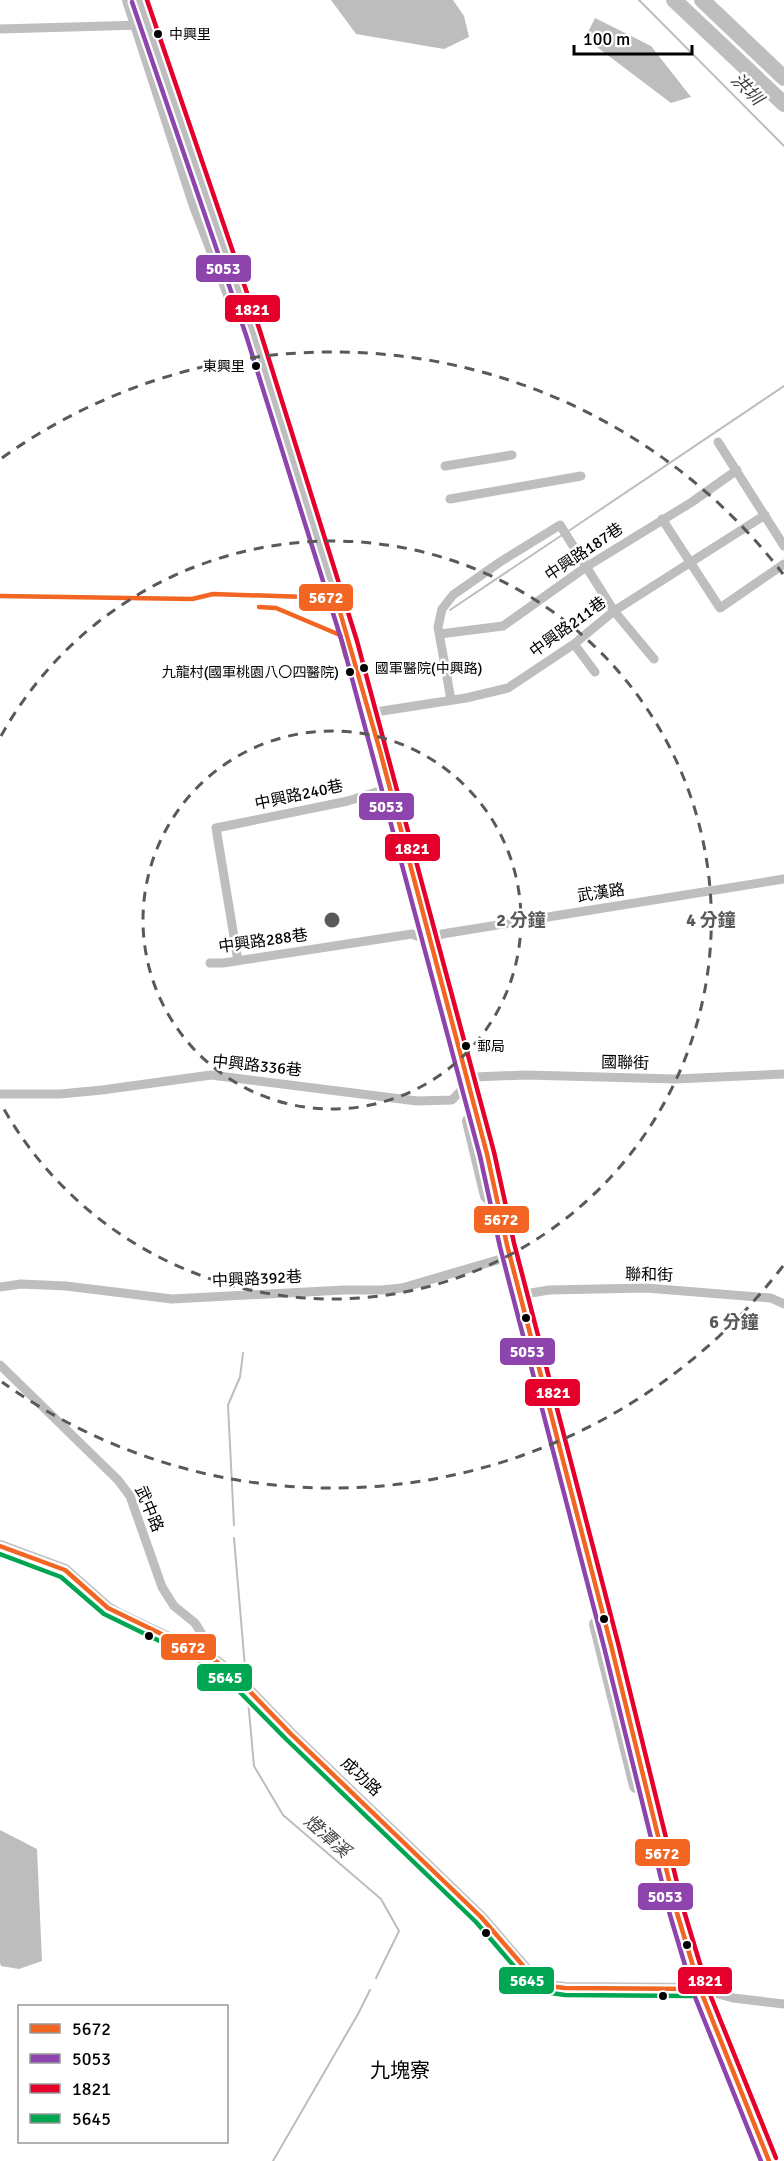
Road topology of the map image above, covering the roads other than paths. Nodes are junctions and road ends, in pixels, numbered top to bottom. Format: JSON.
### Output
{"nodes":[{"id":1,"x":129,"y":0,"type":"edge"},
{"id":2,"x":139,"y":0,"type":"edge"},
{"id":3,"x":674,"y":0,"type":"edge"},
{"id":4,"x":702,"y":0,"type":"edge"},
{"id":5,"x":143,"y":25,"type":"junction"},
{"id":6,"x":0,"y":29,"type":"edge"},
{"id":7,"x":784,"y":78,"type":"edge"},
{"id":8,"x":784,"y":104,"type":"edge"},
{"id":9,"x":718,"y":442,"type":"dead end"},
{"id":10,"x":512,"y":455,"type":"dead end"},
{"id":11,"x":445,"y":466,"type":"dead end"},
{"id":12,"x":737,"y":470,"type":"junction"},
{"id":13,"x":581,"y":476,"type":"dead end"},
{"id":14,"x":450,"y":499,"type":"dead end"},
{"id":15,"x":765,"y":515,"type":"junction"},
{"id":16,"x":662,"y":519,"type":"junction"},
{"id":17,"x":784,"y":546,"type":"edge"},
{"id":18,"x":690,"y":562,"type":"junction"},
{"id":19,"x":784,"y":564,"type":"edge"},
{"id":20,"x":586,"y":567,"type":"junction"},
{"id":21,"x":614,"y":611,"type":"junction"},
{"id":22,"x":440,"y":634,"type":"junction"},
{"id":23,"x":574,"y":644,"type":"junction"},
{"id":24,"x":654,"y":659,"type":"dead end"},
{"id":25,"x":595,"y":672,"type":"dead end"},
{"id":26,"x":451,"y":700,"type":"junction"},
{"id":27,"x":369,"y":713,"type":"junction"},
{"id":28,"x":385,"y":789,"type":"junction"},
{"id":29,"x":784,"y":879,"type":"edge"},
{"id":30,"x":426,"y":939,"type":"junction"},
{"id":31,"x":238,"y":961,"type":"junction"},
{"id":32,"x":210,"y":963,"type":"dead end"},
{"id":33,"x":784,"y":1074,"type":"edge"},
{"id":34,"x":464,"y":1086,"type":"junction"},
{"id":35,"x":0,"y":1094,"type":"edge"},
{"id":36,"x":507,"y":1257,"type":"junction"},
{"id":37,"x":0,"y":1287,"type":"edge"},
{"id":38,"x":517,"y":1295,"type":"junction"},
{"id":39,"x":784,"y":1304,"type":"edge"},
{"id":40,"x":0,"y":1365,"type":"edge"},
{"id":41,"x":0,"y":1546,"type":"edge"},
{"id":42,"x":213,"y":1659,"type":"junction"},
{"id":43,"x":696,"y":1989,"type":"junction"},
{"id":44,"x":784,"y":2004,"type":"edge"},
{"id":45,"x":759,"y":2161,"type":"edge"},
{"id":46,"x":769,"y":2161,"type":"edge"}],
"edges":[{"from":1,"to":5,"type":"main road"},
{"from":2,"to":5,"type":"main road"},
{"from":3,"to":8,"type":"highway"},
{"from":4,"to":7,"type":"highway"},
{"from":5,"to":6,"type":"street"},
{"from":5,"to":27,"type":"main road"},
{"from":5,"to":28,"type":"main road"},
{"from":9,"to":12,"type":"street"},
{"from":10,"to":11,"type":"street"},
{"from":12,"to":15,"type":"street"},
{"from":12,"to":16,"type":"street","name":"中興路187巷"},
{"from":13,"to":14,"type":"street"},
{"from":15,"to":17,"type":"street"},
{"from":15,"to":18,"type":"street","name":"中興路211巷"},
{"from":16,"to":18,"type":"street"},
{"from":16,"to":20,"type":"street","name":"中興路187巷"},
{"from":18,"to":19,"type":"street"},
{"from":18,"to":21,"type":"street","name":"中興路211巷"},
{"from":20,"to":21,"type":"street"},
{"from":20,"to":22,"type":"street","name":"中興路187巷"},
{"from":20,"to":22,"type":"street"},
{"from":21,"to":23,"type":"street","name":"中興路211巷"},
{"from":21,"to":24,"type":"street"},
{"from":22,"to":26,"type":"street"},
{"from":23,"to":25,"type":"street"},
{"from":23,"to":26,"type":"street","name":"中興路211巷"},
{"from":26,"to":27,"type":"street","name":"中興路211巷"},
{"from":27,"to":28,"type":"main road"},
{"from":28,"to":30,"type":"main road"},
{"from":28,"to":31,"type":"street","name":"中興路240巷"},
{"from":29,"to":30,"type":"street","name":"武漢路"},
{"from":30,"to":31,"type":"street","name":"中興路288巷"},
{"from":30,"to":34,"type":"main road"},
{"from":31,"to":32,"type":"street","name":"中興路288巷"},
{"from":33,"to":34,"type":"street","name":"國聯街"},
{"from":34,"to":35,"type":"street","name":"中興路336巷"},
{"from":34,"to":36,"type":"main road"},
{"from":36,"to":37,"type":"street","name":"中興路392巷"},
{"from":36,"to":38,"type":"main road"},
{"from":38,"to":39,"type":"street","name":"聯和街"},
{"from":38,"to":43,"type":"main road"},
{"from":40,"to":42,"type":"street","name":"武中路"},
{"from":41,"to":42,"type":"street","name":"成功路"},
{"from":42,"to":43,"type":"street","name":"成功路"},
{"from":43,"to":44,"type":"street"},
{"from":43,"to":45,"type":"main road"},
{"from":43,"to":46,"type":"main road"}]}
